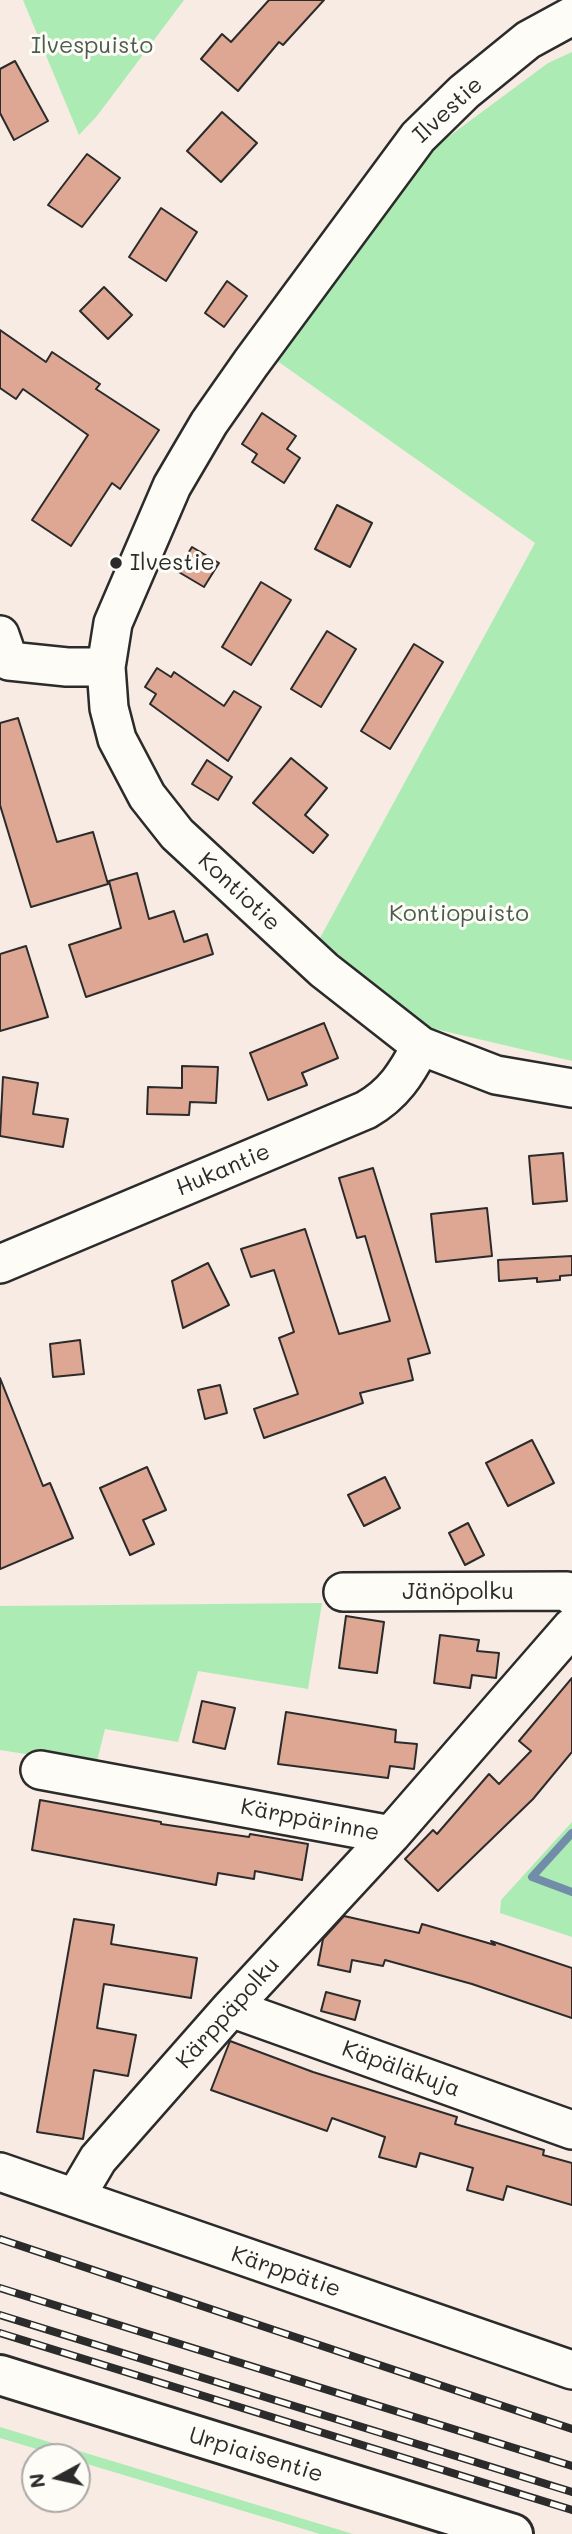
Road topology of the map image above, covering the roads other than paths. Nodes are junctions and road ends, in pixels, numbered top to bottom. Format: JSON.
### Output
{"nodes":[{"id":1,"x":572,"y":16,"type":"edge"},
{"id":2,"x":3,"y":654,"type":"edge"},
{"id":3,"x":106,"y":667,"type":"junction"},
{"id":4,"x":421,"y":1046,"type":"junction"},
{"id":5,"x":572,"y":1088,"type":"edge"},
{"id":6,"x":0,"y":1264,"type":"edge"},
{"id":7,"x":343,"y":1592,"type":"dead end"},
{"id":8,"x":572,"y":1596,"type":"edge"},
{"id":9,"x":572,"y":1628,"type":"edge"},
{"id":10,"x":40,"y":1770,"type":"dead end"},
{"id":11,"x":391,"y":1835,"type":"junction"},
{"id":12,"x":230,"y":2008,"type":"junction"},
{"id":13,"x":572,"y":2130,"type":"edge"},
{"id":14,"x":0,"y":2172,"type":"edge"},
{"id":15,"x":75,"y":2198,"type":"junction"},
{"id":16,"x":572,"y":2370,"type":"edge"},
{"id":17,"x":0,"y":2375,"type":"edge"},
{"id":18,"x":513,"y":2534,"type":"edge"}],
"edges":[{"from":1,"to":3,"type":"street","name":"Ilvestie"},
{"from":2,"to":3,"type":"street"},
{"from":3,"to":4,"type":"street","name":"Kontiotie"},
{"from":4,"to":5,"type":"street","name":"Kontiotie"},
{"from":4,"to":6,"type":"street","name":"Hukantie"},
{"from":7,"to":8,"type":"street","name":"Jänöpolku"},
{"from":9,"to":11,"type":"street","name":"Kärppärinne"},
{"from":10,"to":11,"type":"street","name":"Kärppärinne"},
{"from":11,"to":12,"type":"street","name":"Kärppäpolku"},
{"from":12,"to":13,"type":"street","name":"Käpäläkuja"},
{"from":12,"to":15,"type":"street","name":"Kärppäpolku"},
{"from":14,"to":15,"type":"street","name":"Kärppätie"},
{"from":15,"to":16,"type":"street","name":"Kärppätie"},
{"from":17,"to":18,"type":"main road","name":"Urpiaisentie"}]}
